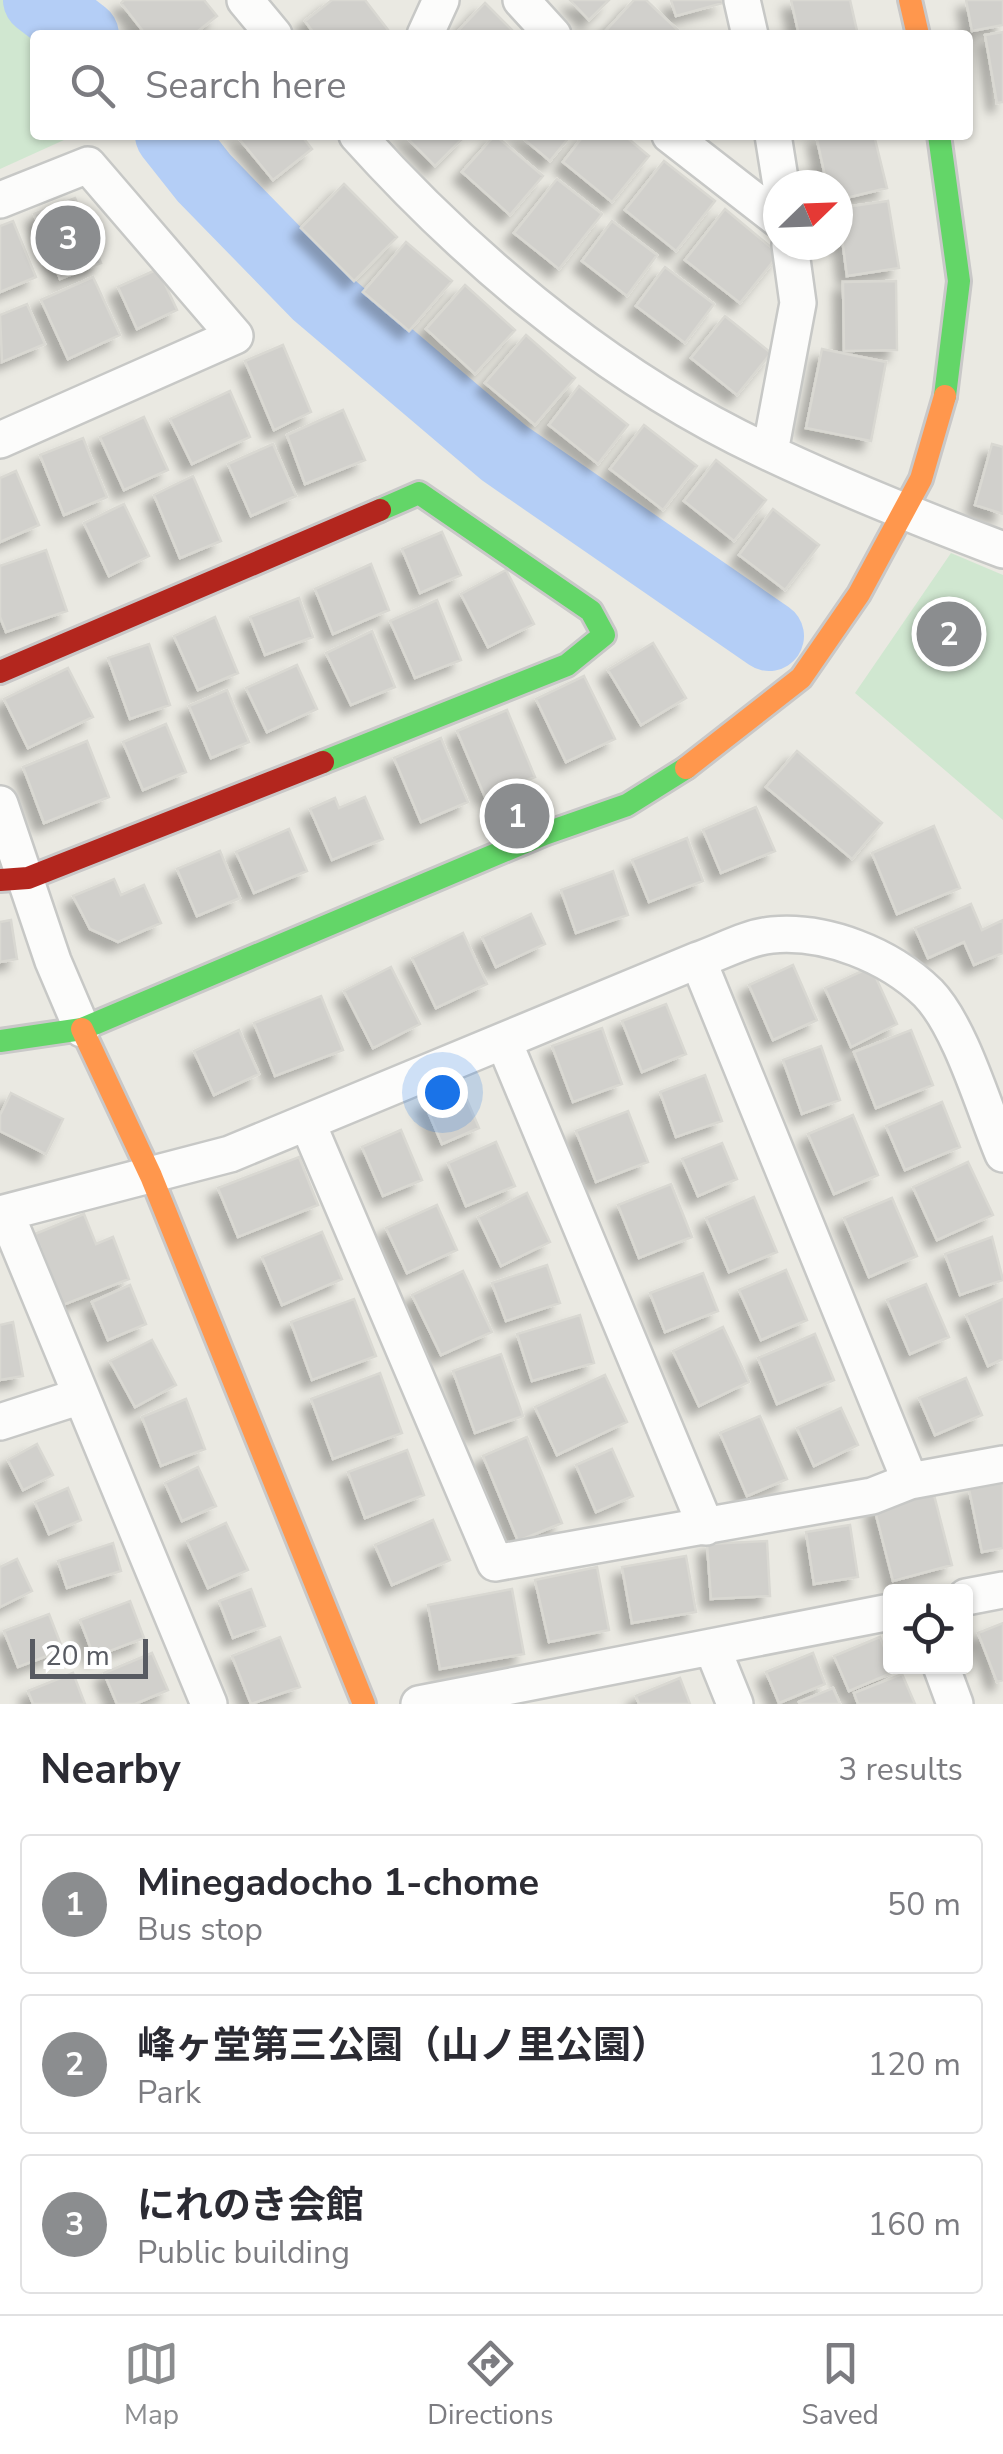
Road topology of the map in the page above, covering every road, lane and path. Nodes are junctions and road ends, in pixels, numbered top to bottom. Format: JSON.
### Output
{"nodes":[{"id":1,"x":245,"y":0,"type":"edge"},
{"id":2,"x":441,"y":0,"type":"edge"},
{"id":3,"x":520,"y":0,"type":"edge"},
{"id":4,"x":742,"y":0,"type":"edge"},
{"id":5,"x":910,"y":0,"type":"edge"},
{"id":6,"x":270,"y":30,"type":"edge"},
{"id":7,"x":428,"y":30,"type":"edge"},
{"id":8,"x":548,"y":30,"type":"edge"},
{"id":9,"x":749,"y":30,"type":"edge"},
{"id":10,"x":917,"y":30,"type":"edge"},
{"id":11,"x":367,"y":140,"type":"edge"},
{"id":12,"x":676,"y":140,"type":"edge"},
{"id":13,"x":775,"y":140,"type":"edge"},
{"id":14,"x":940,"y":140,"type":"edge"},
{"id":15,"x":780,"y":170,"type":"edge"},
{"id":16,"x":0,"y":200,"type":"edge"},
{"id":17,"x":763,"y":207,"type":"edge"},
{"id":18,"x":792,"y":260,"type":"edge"},
{"id":19,"x":0,"y":440,"type":"edge"},
{"id":20,"x":770,"y":452,"type":"junction"},
{"id":21,"x":900,"y":511,"type":"junction"},
{"id":22,"x":1003,"y":550,"type":"edge"},
{"id":23,"x":0,"y":672,"type":"edge"},
{"id":24,"x":0,"y":804,"type":"edge"},
{"id":25,"x":14,"y":879,"type":"edge"},
{"id":26,"x":698,"y":960,"type":"junction"},
{"id":27,"x":82,"y":1029,"type":"junction"},
{"id":28,"x":0,"y":1040,"type":"edge"},
{"id":29,"x":504,"y":1042,"type":"junction"},
{"id":30,"x":308,"y":1124,"type":"junction"},
{"id":31,"x":1003,"y":1154,"type":"edge"},
{"id":32,"x":152,"y":1176,"type":"junction"},
{"id":33,"x":3,"y":1214,"type":"edge"},
{"id":34,"x":81,"y":1396,"type":"junction"},
{"id":35,"x":0,"y":1422,"type":"edge"},
{"id":36,"x":1003,"y":1464,"type":"edge"},
{"id":37,"x":910,"y":1481,"type":"junction"},
{"id":38,"x":706,"y":1527,"type":"junction"},
{"id":39,"x":1003,"y":1590,"type":"edge"},
{"id":40,"x":973,"y":1596,"type":"edge"},
{"id":41,"x":883,"y":1613,"type":"edge"},
{"id":42,"x":712,"y":1647,"type":"junction"},
{"id":43,"x":944,"y":1674,"type":"edge"},
{"id":44,"x":524,"y":1694,"type":"edge"},
{"id":45,"x":209,"y":1704,"type":"edge"},
{"id":46,"x":364,"y":1704,"type":"edge"},
{"id":47,"x":418,"y":1704,"type":"edge"},
{"id":48,"x":734,"y":1704,"type":"edge"},
{"id":49,"x":954,"y":1704,"type":"edge"}],
"edges":[{"from":1,"to":6,"type":"street"},
{"from":2,"to":7,"type":"street"},
{"from":3,"to":8,"type":"street"},
{"from":4,"to":9,"type":"street"},
{"from":5,"to":10,"type":"street"},
{"from":11,"to":20,"type":"street"},
{"from":12,"to":17,"type":"street"},
{"from":13,"to":15,"type":"street"},
{"from":14,"to":21,"type":"street"},
{"from":16,"to":19,"type":"street"},
{"from":18,"to":20,"type":"street"},
{"from":20,"to":21,"type":"street"},
{"from":21,"to":22,"type":"street"},
{"from":21,"to":27,"type":"street"},
{"from":23,"to":25,"type":"street"},
{"from":24,"to":25,"type":"street"},
{"from":25,"to":27,"type":"street"},
{"from":26,"to":29,"type":"street"},
{"from":26,"to":31,"type":"street"},
{"from":26,"to":37,"type":"street"},
{"from":27,"to":28,"type":"street"},
{"from":27,"to":32,"type":"street"},
{"from":29,"to":30,"type":"street"},
{"from":29,"to":38,"type":"street"},
{"from":30,"to":32,"type":"street"},
{"from":30,"to":38,"type":"street"},
{"from":32,"to":33,"type":"street"},
{"from":32,"to":46,"type":"street"},
{"from":33,"to":34,"type":"street"},
{"from":34,"to":35,"type":"street"},
{"from":34,"to":45,"type":"street"},
{"from":36,"to":37,"type":"street"},
{"from":37,"to":38,"type":"street"},
{"from":39,"to":40,"type":"street"},
{"from":41,"to":42,"type":"street"},
{"from":42,"to":44,"type":"street"},
{"from":42,"to":48,"type":"street"},
{"from":43,"to":49,"type":"street"},
{"from":44,"to":47,"type":"street"}]}
